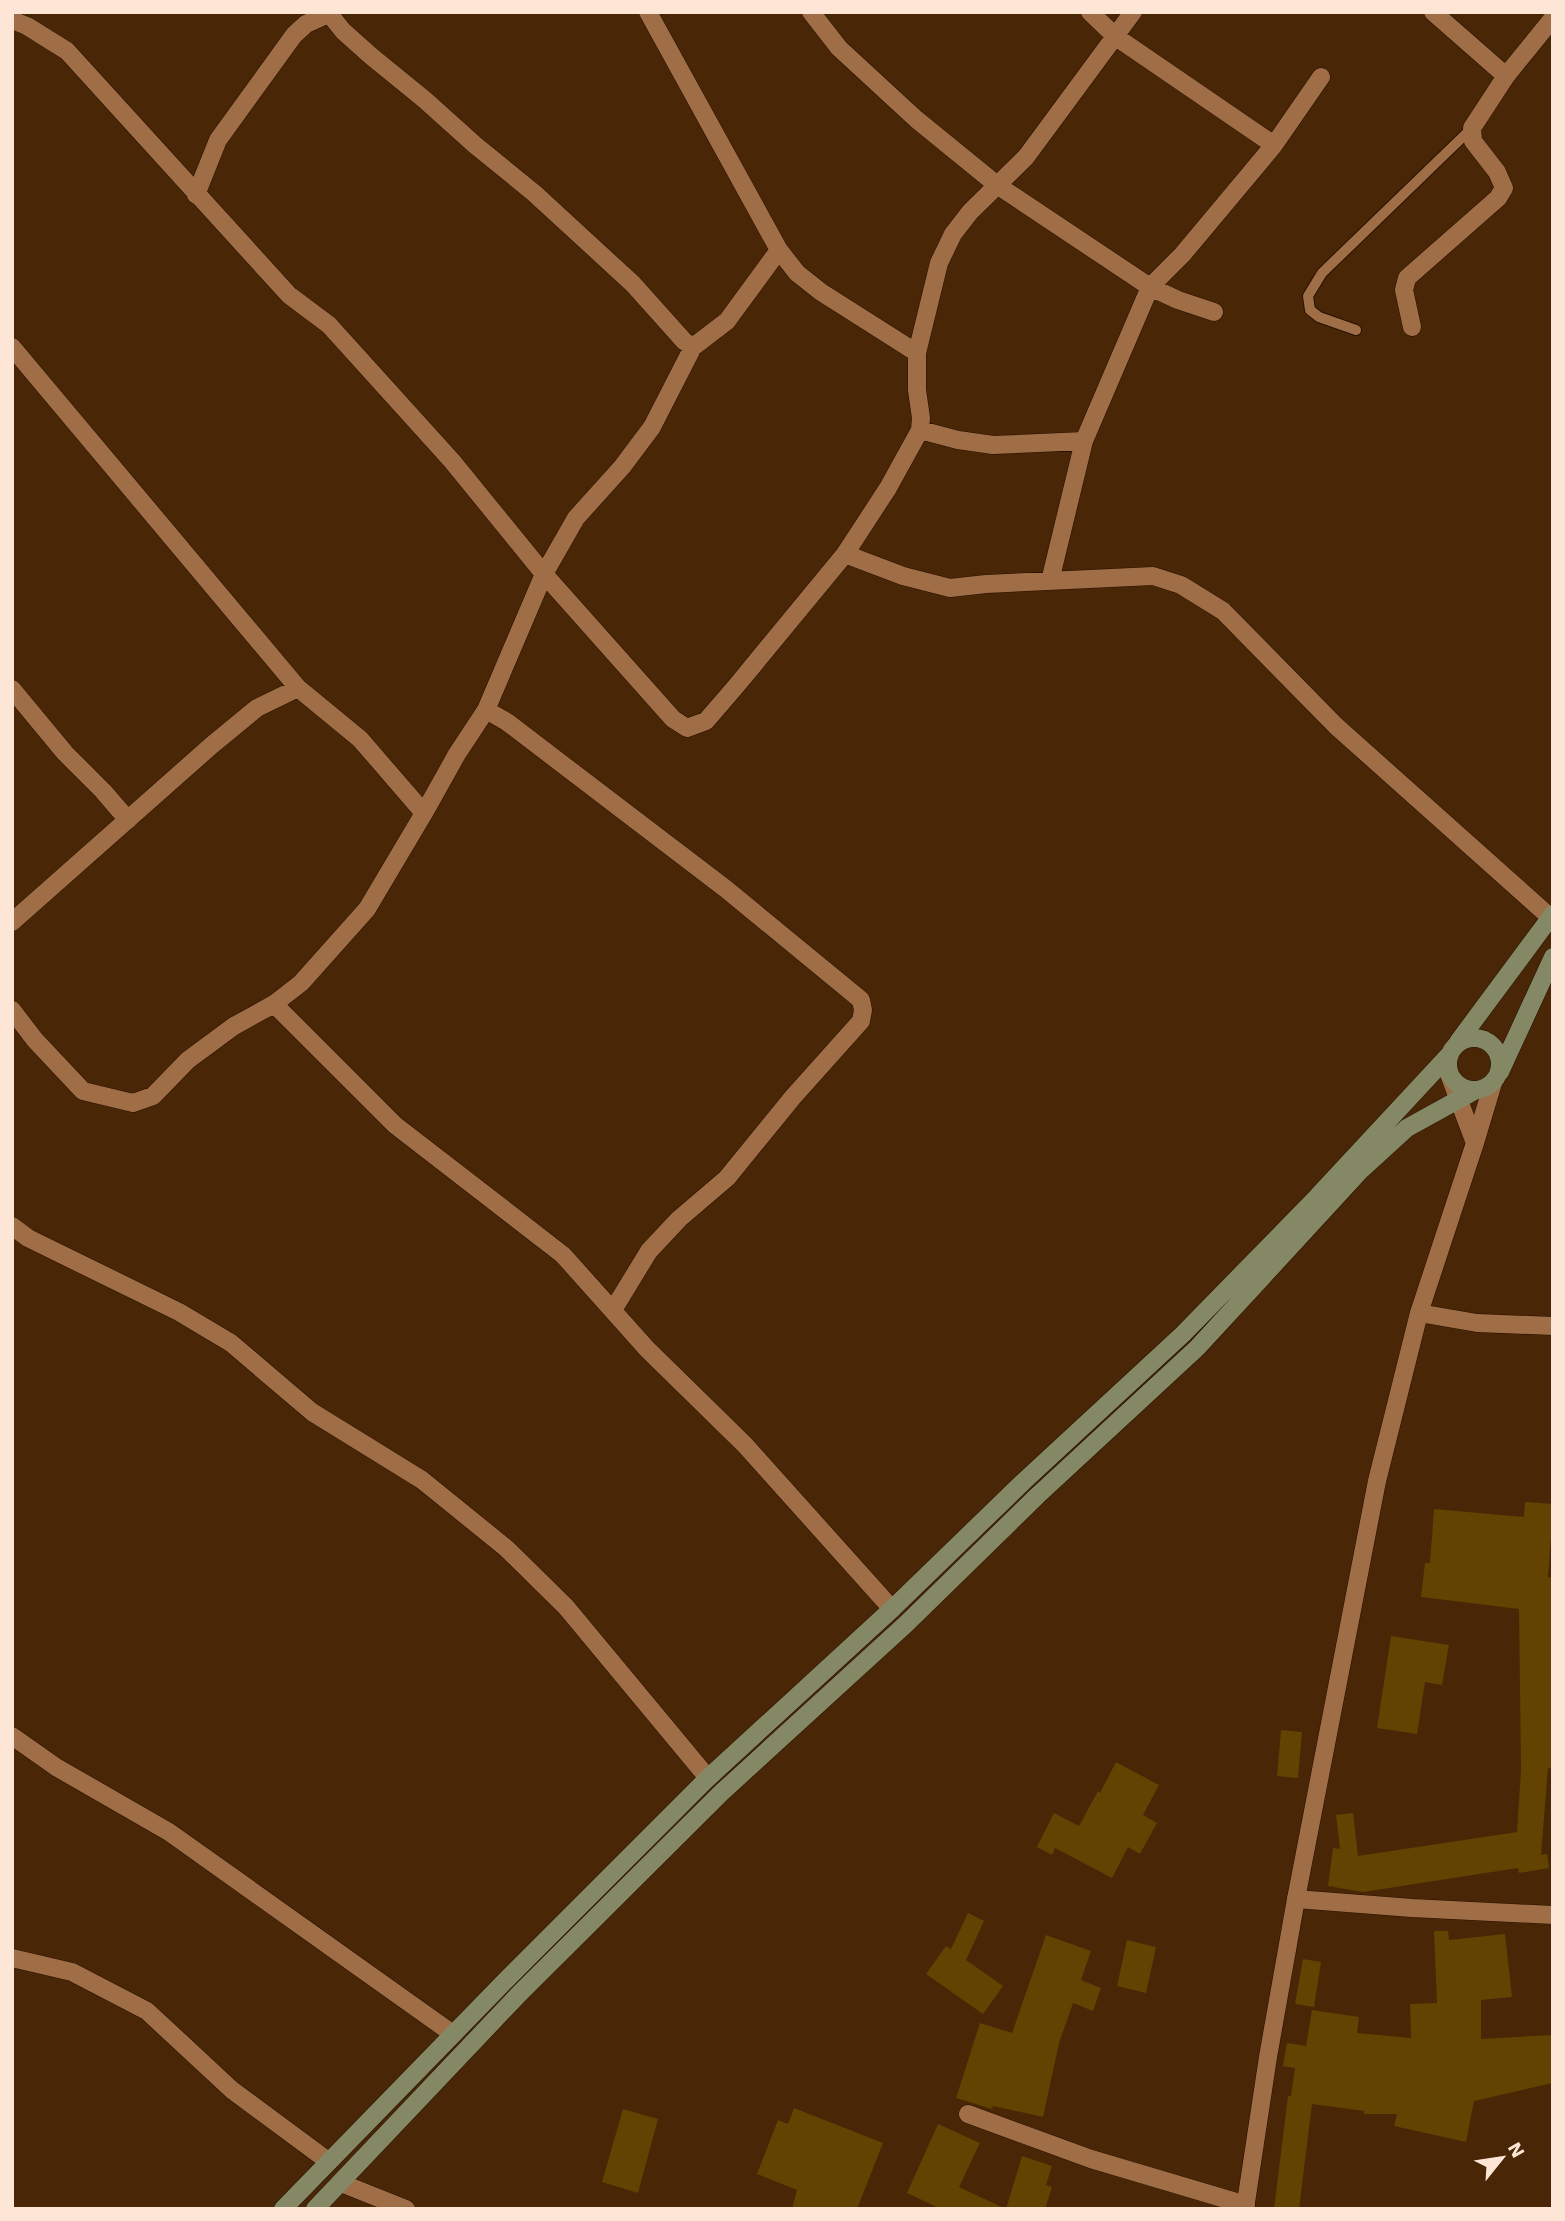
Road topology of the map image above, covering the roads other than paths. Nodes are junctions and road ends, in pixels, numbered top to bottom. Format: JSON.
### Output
{"nodes":[{"id":1,"x":648,"y":12,"type":"edge"},
{"id":2,"x":811,"y":12,"type":"edge"},
{"id":3,"x":1090,"y":12,"type":"edge"},
{"id":4,"x":1133,"y":12,"type":"edge"},
{"id":5,"x":1433,"y":12,"type":"edge"},
{"id":6,"x":328,"y":13,"type":"edge"},
{"id":7,"x":1553,"y":18,"type":"edge"},
{"id":8,"x":12,"y":20,"type":"edge"},
{"id":9,"x":1116,"y":37,"type":"junction"},
{"id":10,"x":1506,"y":75,"type":"junction"},
{"id":11,"x":1321,"y":77,"type":"dead end"},
{"id":12,"x":1472,"y":128,"type":"junction"},
{"id":13,"x":1273,"y":145,"type":"junction"},
{"id":14,"x":997,"y":185,"type":"junction"},
{"id":15,"x":196,"y":195,"type":"junction"},
{"id":16,"x":779,"y":250,"type":"junction"},
{"id":17,"x":1150,"y":287,"type":"junction"},
{"id":18,"x":1214,"y":312,"type":"dead end"},
{"id":19,"x":1412,"y":327,"type":"dead end"},
{"id":20,"x":1356,"y":330,"type":"dead end"},
{"id":21,"x":12,"y":347,"type":"edge"},
{"id":22,"x":693,"y":347,"type":"junction"},
{"id":23,"x":917,"y":353,"type":"junction"},
{"id":24,"x":920,"y":430,"type":"junction"},
{"id":25,"x":1084,"y":441,"type":"junction"},
{"id":26,"x":845,"y":554,"type":"junction"},
{"id":27,"x":544,"y":574,"type":"junction"},
{"id":28,"x":1050,"y":581,"type":"junction"},
{"id":29,"x":298,"y":688,"type":"junction"},
{"id":30,"x":12,"y":690,"type":"edge"},
{"id":31,"x":486,"y":710,"type":"junction"},
{"id":32,"x":424,"y":813,"type":"junction"},
{"id":33,"x":128,"y":820,"type":"junction"},
{"id":34,"x":1552,"y":916,"type":"edge"},
{"id":35,"x":12,"y":922,"type":"edge"},
{"id":36,"x":1553,"y":957,"type":"edge"},
{"id":37,"x":274,"y":1004,"type":"junction"},
{"id":38,"x":12,"y":1010,"type":"edge"},
{"id":39,"x":1452,"y":1049,"type":"junction"},
{"id":40,"x":1450,"y":1074,"type":"junction"},
{"id":41,"x":1495,"y":1079,"type":"junction"},
{"id":42,"x":1474,"y":1091,"type":"junction"},
{"id":43,"x":1459,"y":1101,"type":"junction"},
{"id":44,"x":1475,"y":1143,"type":"junction"},
{"id":45,"x":12,"y":1226,"type":"edge"},
{"id":46,"x":613,"y":1310,"type":"junction"},
{"id":47,"x":1419,"y":1313,"type":"junction"},
{"id":48,"x":1553,"y":1326,"type":"edge"},
{"id":49,"x":892,"y":1609,"type":"junction"},
{"id":50,"x":12,"y":1736,"type":"edge"},
{"id":51,"x":708,"y":1778,"type":"junction"},
{"id":52,"x":1296,"y":1899,"type":"junction"},
{"id":53,"x":1553,"y":1915,"type":"edge"},
{"id":54,"x":12,"y":1958,"type":"edge"},
{"id":55,"x":453,"y":2034,"type":"junction"},
{"id":56,"x":968,"y":2113,"type":"dead end"},
{"id":57,"x":328,"y":2161,"type":"junction"},
{"id":58,"x":341,"y":2183,"type":"junction"},
{"id":59,"x":1245,"y":2207,"type":"edge"},
{"id":60,"x":284,"y":2209,"type":"edge"},
{"id":61,"x":315,"y":2209,"type":"edge"},
{"id":62,"x":405,"y":2209,"type":"edge"}],
"edges":[{"from":1,"to":16,"type":"street"},
{"from":2,"to":14,"type":"street"},
{"from":3,"to":9,"type":"street"},
{"from":4,"to":9,"type":"street"},
{"from":5,"to":10,"type":"street"},
{"from":6,"to":15,"type":"street"},
{"from":6,"to":22,"type":"street"},
{"from":7,"to":10,"type":"street"},
{"from":8,"to":15,"type":"street"},
{"from":9,"to":13,"type":"street"},
{"from":9,"to":14,"type":"street"},
{"from":10,"to":12,"type":"street"},
{"from":11,"to":13,"type":"street"},
{"from":12,"to":19,"type":"street"},
{"from":12,"to":20,"type":"lane"},
{"from":13,"to":17,"type":"street"},
{"from":14,"to":17,"type":"street"},
{"from":14,"to":23,"type":"street"},
{"from":15,"to":27,"type":"street"},
{"from":16,"to":22,"type":"street"},
{"from":16,"to":23,"type":"street"},
{"from":17,"to":18,"type":"street"},
{"from":17,"to":25,"type":"street"},
{"from":21,"to":29,"type":"street"},
{"from":22,"to":27,"type":"street"},
{"from":23,"to":24,"type":"street"},
{"from":24,"to":25,"type":"street"},
{"from":24,"to":26,"type":"street"},
{"from":25,"to":28,"type":"street"},
{"from":26,"to":27,"type":"street"},
{"from":26,"to":28,"type":"street"},
{"from":27,"to":31,"type":"street"},
{"from":28,"to":34,"type":"street"},
{"from":29,"to":32,"type":"street"},
{"from":29,"to":33,"type":"street"},
{"from":30,"to":33,"type":"street"},
{"from":31,"to":32,"type":"street"},
{"from":31,"to":46,"type":"street"},
{"from":32,"to":37,"type":"street"},
{"from":33,"to":35,"type":"street"},
{"from":34,"to":39,"type":"main road"},
{"from":36,"to":41,"type":"main road"},
{"from":37,"to":38,"type":"street"},
{"from":37,"to":46,"type":"street"},
{"from":39,"to":40,"type":"main road"},
{"from":39,"to":41,"type":"main road"},
{"from":39,"to":49,"type":"main road"},
{"from":40,"to":42,"type":"main road"},
{"from":40,"to":43,"type":"street"},
{"from":41,"to":42,"type":"main road"},
{"from":41,"to":44,"type":"street"},
{"from":42,"to":43,"type":"main road"},
{"from":43,"to":44,"type":"street"},
{"from":43,"to":58,"type":"main road"},
{"from":44,"to":47,"type":"street"},
{"from":45,"to":51,"type":"street"},
{"from":46,"to":49,"type":"street"},
{"from":47,"to":48,"type":"street"},
{"from":47,"to":52,"type":"street"},
{"from":49,"to":51,"type":"main road"},
{"from":50,"to":55,"type":"street"},
{"from":51,"to":55,"type":"main road"},
{"from":52,"to":53,"type":"street"},
{"from":52,"to":59,"type":"street"},
{"from":54,"to":57,"type":"street"},
{"from":55,"to":57,"type":"main road"},
{"from":56,"to":59,"type":"street"},
{"from":57,"to":60,"type":"main road"},
{"from":58,"to":61,"type":"main road"},
{"from":58,"to":62,"type":"street"}]}
